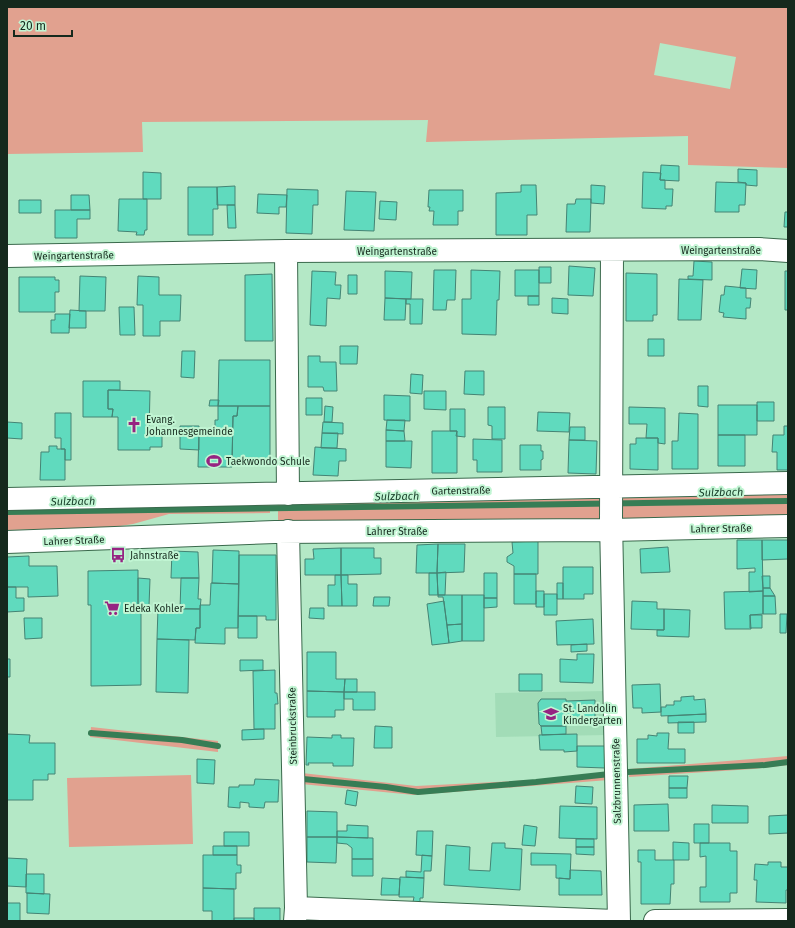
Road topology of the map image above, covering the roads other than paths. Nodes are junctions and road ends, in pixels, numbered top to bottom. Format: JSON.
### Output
{"nodes":[{"id":1,"x":612,"y":250,"type":"junction"},
{"id":2,"x":286,"y":251,"type":"junction"},
{"id":3,"x":788,"y":251,"type":"edge"},
{"id":4,"x":7,"y":256,"type":"edge"},
{"id":5,"x":788,"y":483,"type":"edge"},
{"id":6,"x":611,"y":490,"type":"junction"},
{"id":7,"x":288,"y":494,"type":"junction"},
{"id":8,"x":7,"y":499,"type":"edge"},
{"id":9,"x":611,"y":525,"type":"junction"},
{"id":10,"x":788,"y":526,"type":"edge"},
{"id":11,"x":288,"y":531,"type":"junction"},
{"id":12,"x":7,"y":542,"type":"edge"},
{"id":13,"x":296,"y":915,"type":"edge"},
{"id":14,"x":788,"y":920,"type":"edge"},
{"id":15,"x":615,"y":921,"type":"edge"},
{"id":16,"x":619,"y":921,"type":"edge"},
{"id":17,"x":656,"y":921,"type":"edge"}],
"edges":[{"from":1,"to":2,"type":"street","name":"Weingartenstraße"},
{"from":1,"to":3,"type":"street","name":"Weingartenstraße"},
{"from":1,"to":6,"type":"street"},
{"from":2,"to":4,"type":"street","name":"Weingartenstraße"},
{"from":2,"to":7,"type":"street"},
{"from":5,"to":6,"type":"street","name":"Gartenstraße"},
{"from":6,"to":7,"type":"street","name":"Gartenstraße"},
{"from":6,"to":9,"type":"street"},
{"from":7,"to":8,"type":"street","name":"Gartenstraße"},
{"from":9,"to":10,"type":"street","name":"Lahrer Straße"},
{"from":9,"to":11,"type":"street","name":"Lahrer Straße"},
{"from":9,"to":16,"type":"street","name":"Salzbrunnenstraße"},
{"from":11,"to":12,"type":"street","name":"Lahrer Straße"},
{"from":11,"to":13,"type":"street","name":"Steinbruckstraße"},
{"from":13,"to":15,"type":"street"},
{"from":14,"to":17,"type":"street"}]}
